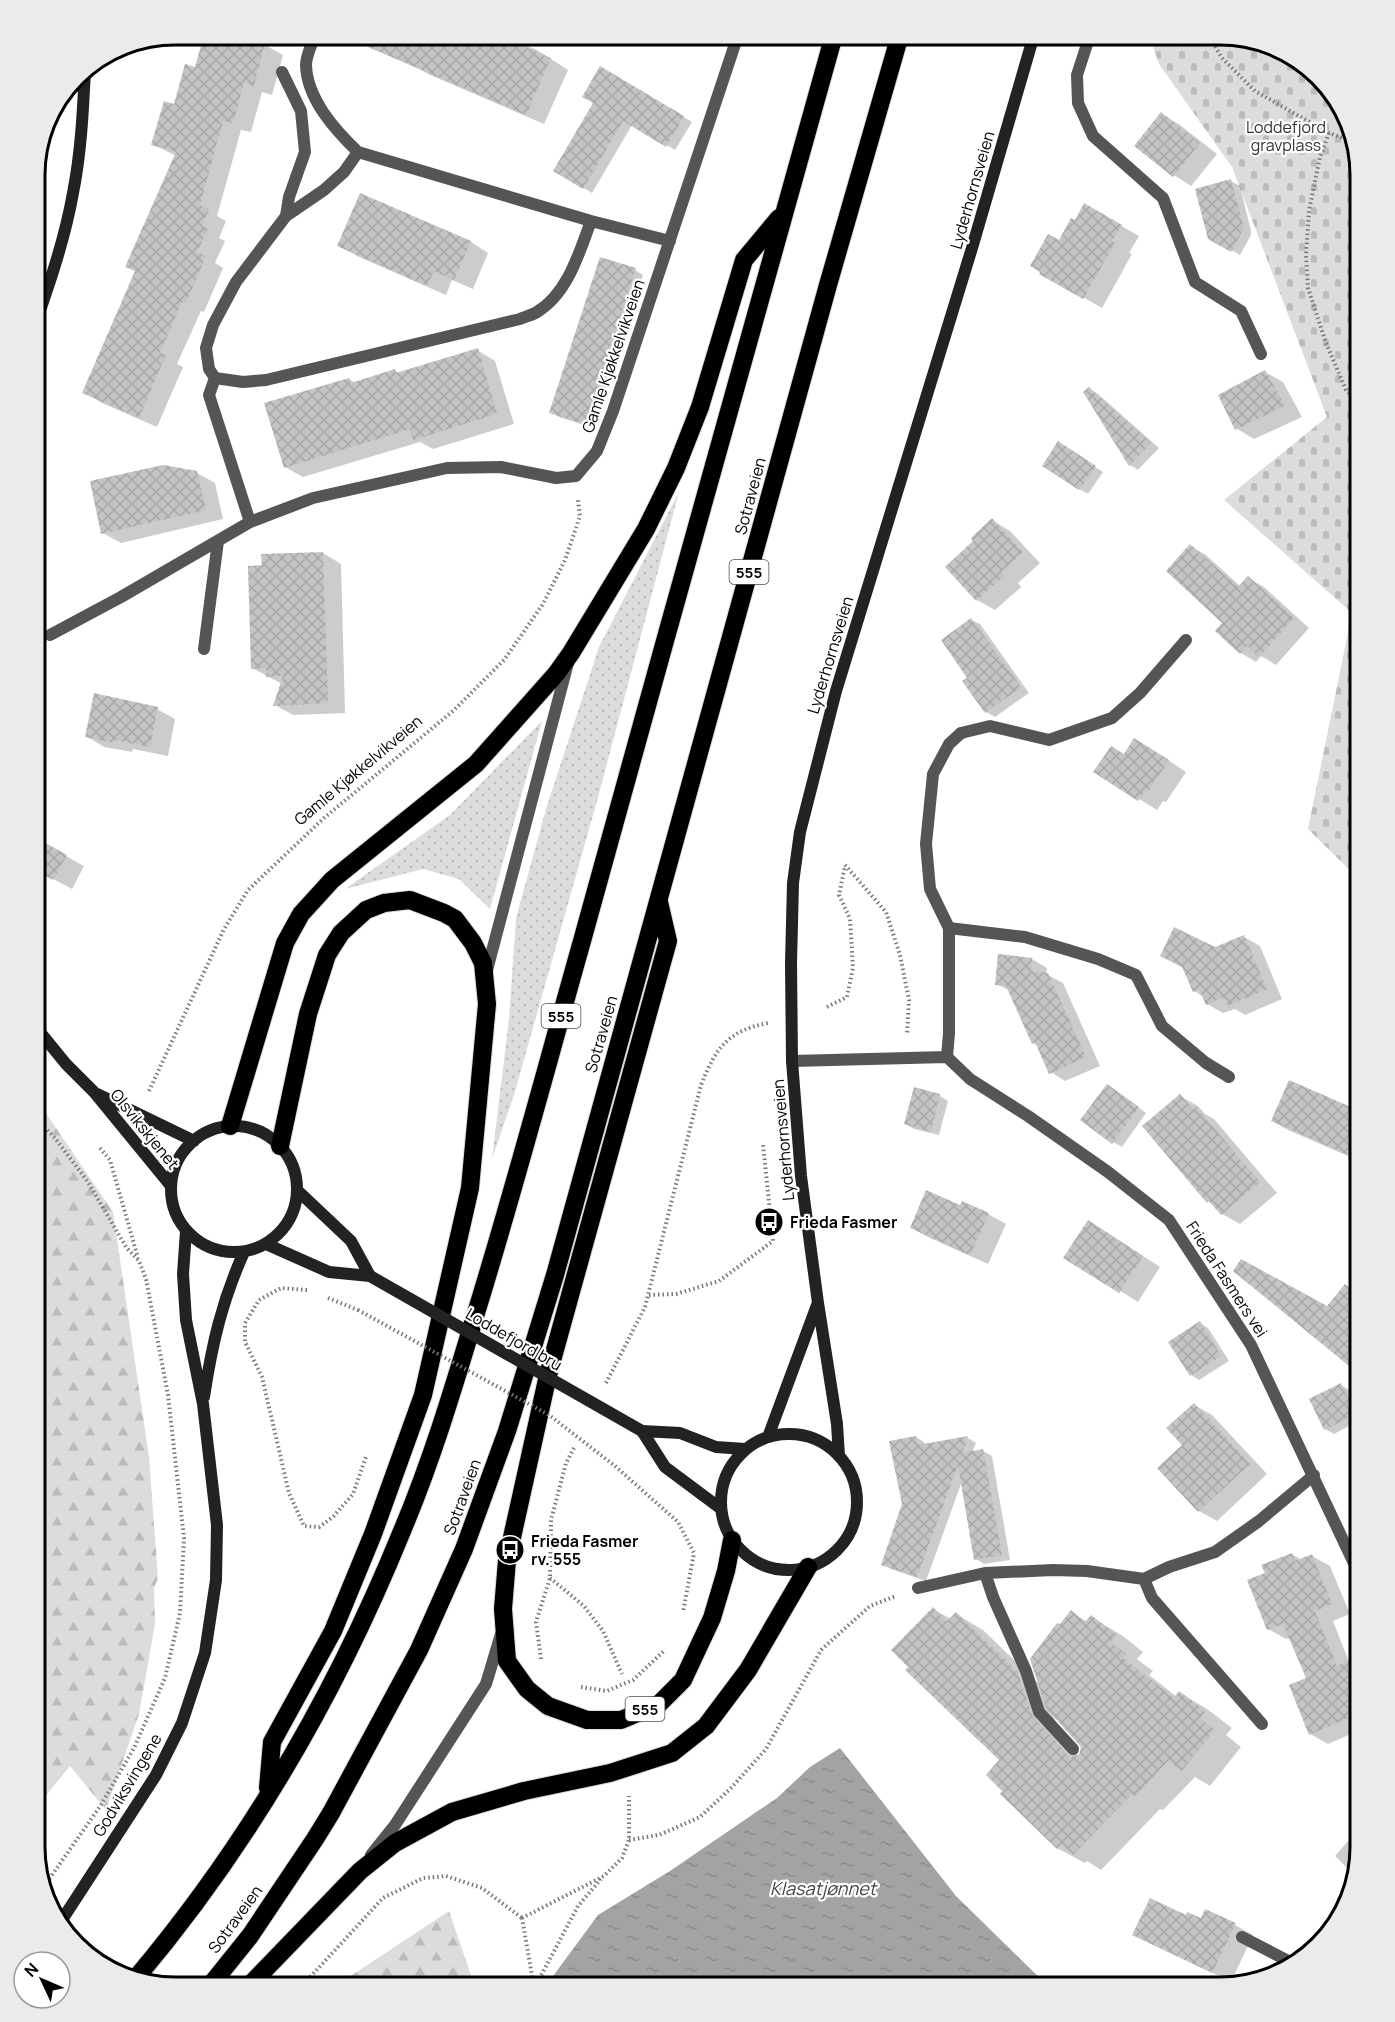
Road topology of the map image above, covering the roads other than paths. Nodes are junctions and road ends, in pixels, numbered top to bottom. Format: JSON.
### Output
{"nodes":[{"id":1,"x":312,"y":45,"type":"edge"},
{"id":2,"x":735,"y":45,"type":"edge"},
{"id":3,"x":831,"y":45,"type":"edge"},
{"id":4,"x":897,"y":45,"type":"edge"},
{"id":5,"x":1031,"y":45,"type":"edge"},
{"id":6,"x":1087,"y":45,"type":"edge"},
{"id":7,"x":282,"y":72,"type":"dead end"},
{"id":8,"x":84,"y":82,"type":"edge"},
{"id":9,"x":358,"y":152,"type":"junction"},
{"id":10,"x":784,"y":212,"type":"junction"},
{"id":11,"x":286,"y":216,"type":"junction"},
{"id":12,"x":591,"y":220,"type":"junction"},
{"id":13,"x":670,"y":241,"type":"junction"},
{"id":14,"x":45,"y":296,"type":"edge"},
{"id":15,"x":1261,"y":354,"type":"dead end"},
{"id":16,"x":215,"y":378,"type":"junction"},
{"id":17,"x":250,"y":522,"type":"junction"},
{"id":18,"x":218,"y":542,"type":"junction"},
{"id":19,"x":51,"y":635,"type":"dead end"},
{"id":20,"x":1186,"y":640,"type":"dead end"},
{"id":21,"x":204,"y":649,"type":"dead end"},
{"id":22,"x":571,"y":653,"type":"junction"},
{"id":23,"x":658,"y":901,"type":"junction"},
{"id":24,"x":949,"y":928,"type":"junction"},
{"id":25,"x":485,"y":977,"type":"junction"},
{"id":26,"x":45,"y":1039,"type":"edge"},
{"id":27,"x":947,"y":1057,"type":"junction"},
{"id":28,"x":792,"y":1061,"type":"junction"},
{"id":29,"x":1229,"y":1077,"type":"dead end"},
{"id":30,"x":94,"y":1092,"type":"junction"},
{"id":31,"x":230,"y":1126,"type":"junction"},
{"id":32,"x":194,"y":1141,"type":"junction"},
{"id":33,"x":280,"y":1146,"type":"junction"},
{"id":34,"x":171,"y":1186,"type":"junction"},
{"id":35,"x":297,"y":1190,"type":"junction"},
{"id":36,"x":186,"y":1231,"type":"junction"},
{"id":37,"x":266,"y":1244,"type":"junction"},
{"id":38,"x":244,"y":1252,"type":"junction"},
{"id":39,"x":370,"y":1276,"type":"junction"},
{"id":40,"x":818,"y":1304,"type":"junction"},
{"id":41,"x":203,"y":1404,"type":"junction"},
{"id":42,"x":642,"y":1431,"type":"junction"},
{"id":43,"x":768,"y":1437,"type":"junction"},
{"id":44,"x":745,"y":1449,"type":"junction"},
{"id":45,"x":839,"y":1456,"type":"junction"},
{"id":46,"x":1314,"y":1475,"type":"junction"},
{"id":47,"x":720,"y":1508,"type":"junction"},
{"id":48,"x":732,"y":1540,"type":"junction"},
{"id":49,"x":1350,"y":1554,"type":"edge"},
{"id":50,"x":808,"y":1567,"type":"junction"},
{"id":51,"x":985,"y":1573,"type":"junction"},
{"id":52,"x":1144,"y":1579,"type":"junction"},
{"id":53,"x":918,"y":1588,"type":"road end"},
{"id":54,"x":503,"y":1627,"type":"junction"},
{"id":55,"x":1262,"y":1724,"type":"dead end"},
{"id":56,"x":1073,"y":1749,"type":"dead end"},
{"id":57,"x":268,"y":1794,"type":"junction"},
{"id":58,"x":360,"y":1871,"type":"junction"},
{"id":59,"x":65,"y":1916,"type":"edge"},
{"id":60,"x":1242,"y":1937,"type":"dead end"},
{"id":61,"x":1286,"y":1960,"type":"edge"},
{"id":62,"x":141,"y":1972,"type":"edge"},
{"id":63,"x":217,"y":1977,"type":"edge"},
{"id":64,"x":258,"y":1977,"type":"edge"}],
"edges":[{"from":1,"to":9,"type":"street"},
{"from":2,"to":13,"type":"street","name":"Gamle Kjøkkelvikveien"},
{"from":3,"to":10,"type":"highway","number":"555"},
{"from":4,"to":23,"type":"highway","name":"Sotraveien","number":"555"},
{"from":5,"to":28,"type":"main road","name":"Lyderhornsveien"},
{"from":6,"to":15,"type":"street"},
{"from":7,"to":11,"type":"street"},
{"from":8,"to":14,"type":"main road"},
{"from":9,"to":11,"type":"street"},
{"from":9,"to":12,"type":"street"},
{"from":10,"to":22,"type":"highway","number":"555"},
{"from":10,"to":57,"type":"highway","number":"555"},
{"from":11,"to":16,"type":"street"},
{"from":12,"to":13,"type":"street"},
{"from":12,"to":16,"type":"street"},
{"from":13,"to":17,"type":"street","name":"Gamle Kjøkkelvikveien"},
{"from":16,"to":17,"type":"street"},
{"from":17,"to":18,"type":"street"},
{"from":18,"to":19,"type":"street"},
{"from":18,"to":21,"type":"street"},
{"from":20,"to":24,"type":"street"},
{"from":22,"to":25,"type":"street","number":"555"},
{"from":22,"to":31,"type":"highway","number":"555"},
{"from":23,"to":54,"type":"highway","number":"555"},
{"from":23,"to":63,"type":"highway","name":"Sotraveien","number":"555"},
{"from":24,"to":27,"type":"street"},
{"from":24,"to":29,"type":"street"},
{"from":25,"to":33,"type":"highway","number":"555"},
{"from":25,"to":57,"type":"highway","number":"555"},
{"from":26,"to":30,"type":"main road","name":"Olsvikskjenet"},
{"from":27,"to":28,"type":"street"},
{"from":27,"to":46,"type":"street","name":"Frieda Fasmers vei"},
{"from":28,"to":40,"type":"main road","name":"Lyderhornsveien"},
{"from":30,"to":32,"type":"main road","name":"Olsvikskjenet"},
{"from":30,"to":34,"type":"main road","name":"Olsvikskjenet"},
{"from":31,"to":32,"type":"main road"},
{"from":31,"to":33,"type":"main road"},
{"from":32,"to":34,"type":"main road"},
{"from":33,"to":35,"type":"main road"},
{"from":34,"to":36,"type":"main road"},
{"from":35,"to":37,"type":"main road"},
{"from":35,"to":39,"type":"main road"},
{"from":36,"to":38,"type":"main road"},
{"from":36,"to":41,"type":"main road","name":"Godviksvingene"},
{"from":37,"to":38,"type":"main road"},
{"from":37,"to":39,"type":"main road"},
{"from":38,"to":41,"type":"main road","name":"Godviksvingene"},
{"from":39,"to":42,"type":"main road","name":"Loddefjord bru","bridge":true},
{"from":40,"to":43,"type":"main road","name":"Lyderhornsveien"},
{"from":40,"to":45,"type":"main road","name":"Lyderhornsveien"},
{"from":41,"to":59,"type":"main road","name":"Godviksvingene"},
{"from":42,"to":44,"type":"main road"},
{"from":42,"to":47,"type":"main road"},
{"from":43,"to":44,"type":"main road"},
{"from":43,"to":45,"type":"main road"},
{"from":44,"to":47,"type":"main road"},
{"from":45,"to":50,"type":"main road"},
{"from":46,"to":49,"type":"street","name":"Frieda Fasmers vei"},
{"from":46,"to":52,"type":"street"},
{"from":47,"to":48,"type":"main road"},
{"from":48,"to":50,"type":"main road"},
{"from":48,"to":54,"type":"highway","number":"555"},
{"from":50,"to":58,"type":"highway","number":"555"},
{"from":51,"to":52,"type":"street"},
{"from":51,"to":53,"type":"street"},
{"from":51,"to":56,"type":"street"},
{"from":52,"to":55,"type":"street"},
{"from":54,"to":58,"type":"street","number":"555"},
{"from":57,"to":62,"type":"highway","number":"555"},
{"from":58,"to":64,"type":"highway","number":"555"},
{"from":60,"to":61,"type":"street"}]}
